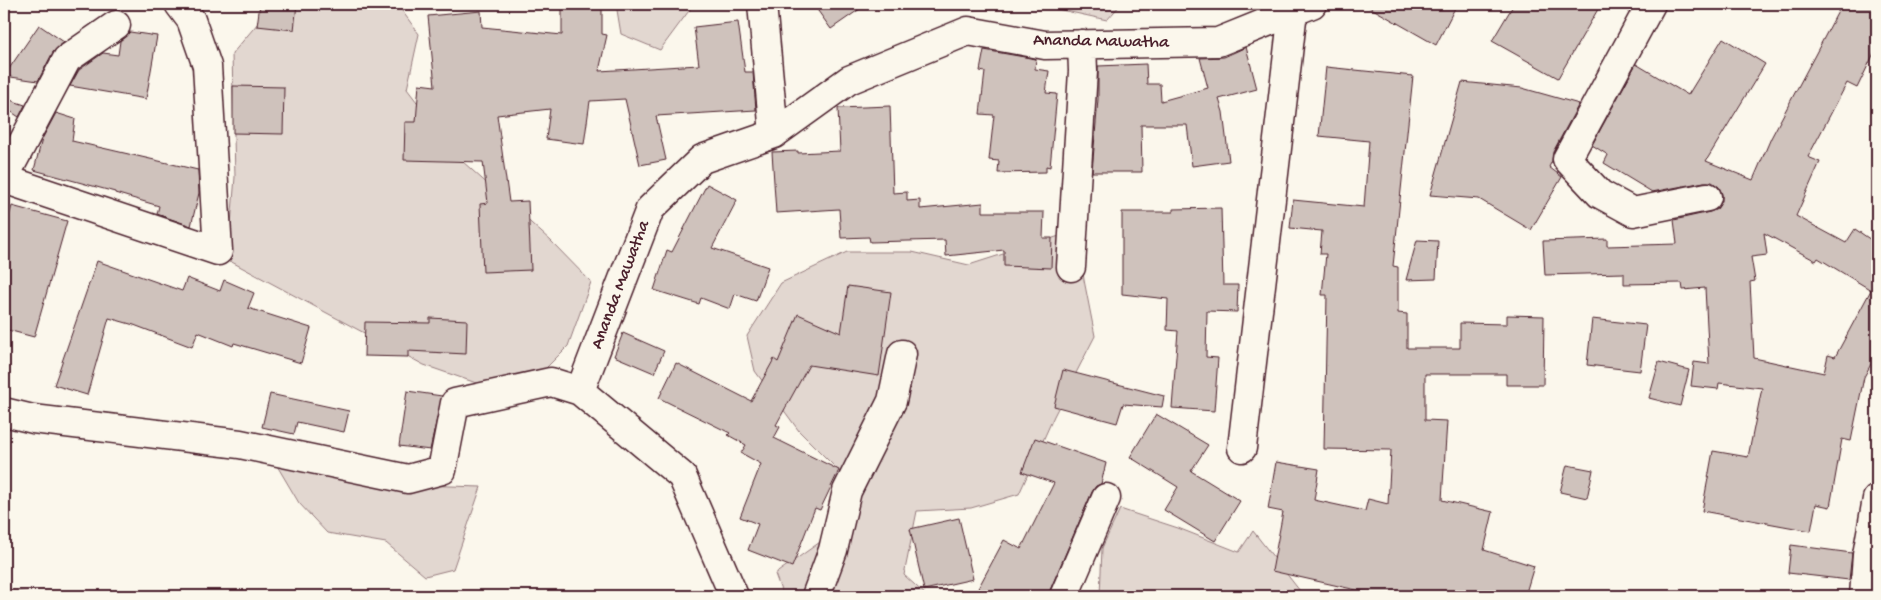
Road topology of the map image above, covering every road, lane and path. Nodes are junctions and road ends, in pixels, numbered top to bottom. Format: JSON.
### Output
{"nodes":[{"id":1,"x":179,"y":4,"type":"edge"},
{"id":2,"x":762,"y":4,"type":"edge"},
{"id":3,"x":1651,"y":4,"type":"edge"},
{"id":4,"x":1303,"y":8,"type":"edge"},
{"id":5,"x":116,"y":25,"type":"dead end"},
{"id":6,"x":1082,"y":44,"type":"junction"},
{"id":7,"x":774,"y":134,"type":"junction"},
{"id":8,"x":4,"y":179,"type":"edge"},
{"id":9,"x":1707,"y":197,"type":"dead end"},
{"id":10,"x":1071,"y":267,"type":"dead end"},
{"id":11,"x":902,"y":354,"type":"dead end"},
{"id":12,"x":580,"y":392,"type":"junction"},
{"id":13,"x":4,"y":412,"type":"edge"},
{"id":14,"x":1242,"y":448,"type":"dead end"},
{"id":15,"x":1106,"y":498,"type":"dead end"},
{"id":16,"x":1877,"y":499,"type":"edge"},
{"id":17,"x":734,"y":596,"type":"edge"},
{"id":18,"x":816,"y":596,"type":"edge"},
{"id":19,"x":1064,"y":596,"type":"edge"},
{"id":20,"x":1864,"y":596,"type":"edge"}],
"edges":[{"from":1,"to":8,"type":"street"},
{"from":2,"to":7,"type":"street"},
{"from":3,"to":9,"type":"street"},
{"from":4,"to":6,"type":"street","name":"Ananda Mawatha"},
{"from":4,"to":14,"type":"street"},
{"from":5,"to":8,"type":"street"},
{"from":6,"to":7,"type":"street","name":"Ananda Mawatha"},
{"from":6,"to":10,"type":"street"},
{"from":7,"to":12,"type":"street","name":"Ananda Mawatha"},
{"from":11,"to":18,"type":"street"},
{"from":12,"to":13,"type":"street"},
{"from":12,"to":17,"type":"street"},
{"from":15,"to":19,"type":"street"},
{"from":16,"to":20,"type":"street"}]}
